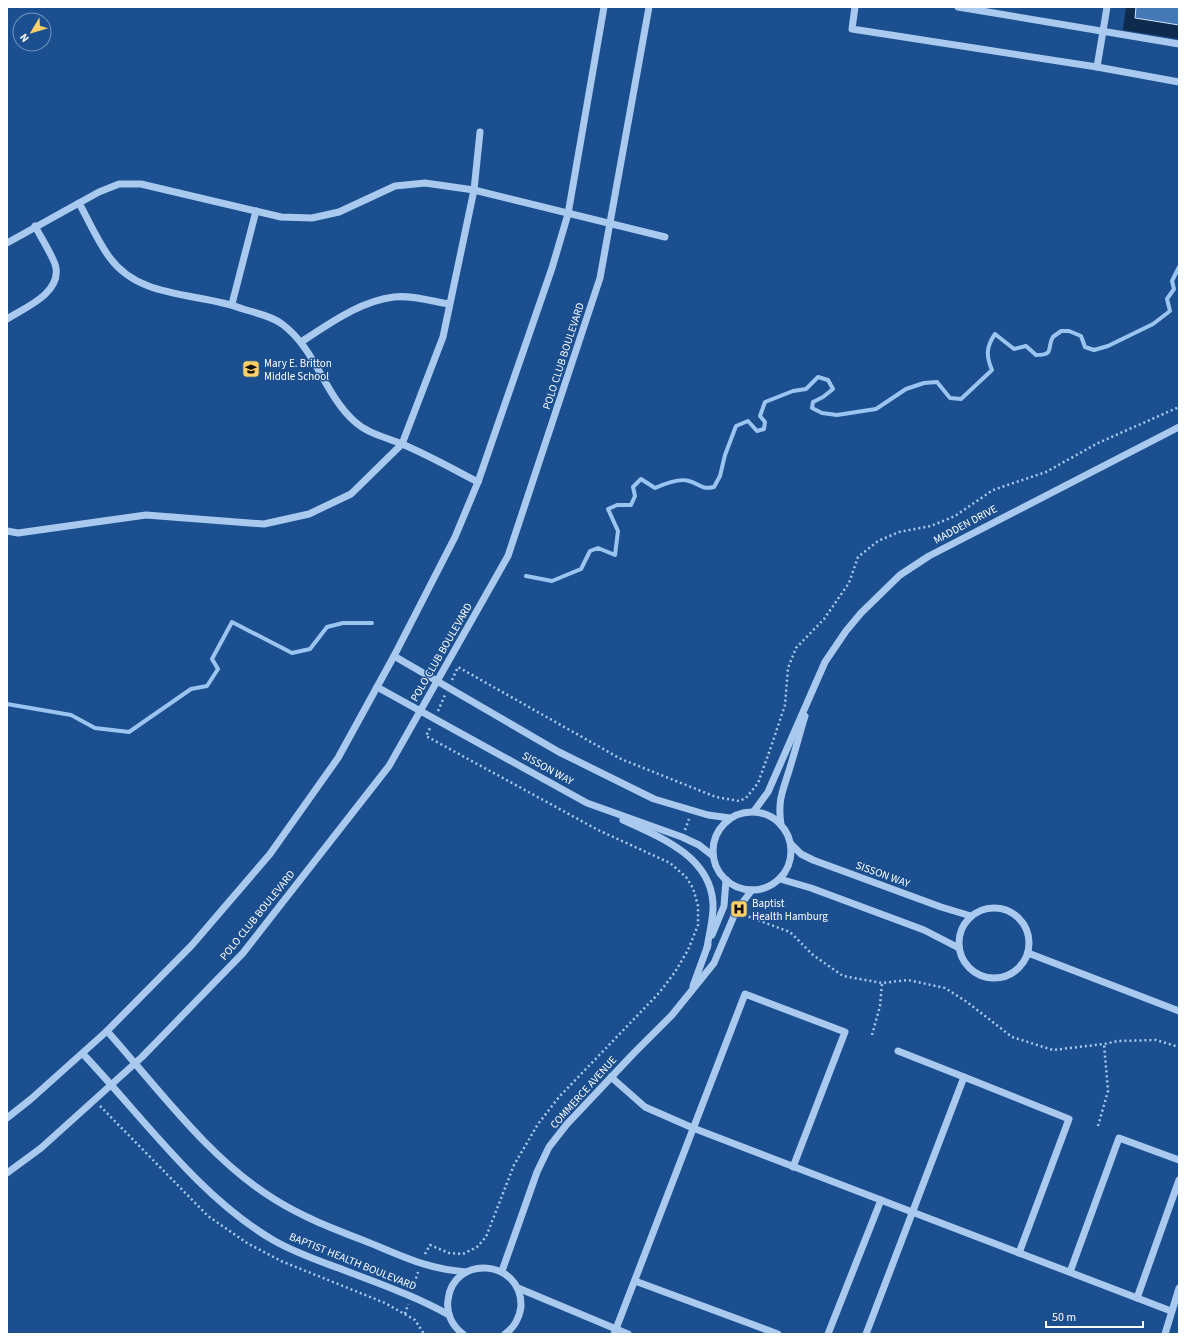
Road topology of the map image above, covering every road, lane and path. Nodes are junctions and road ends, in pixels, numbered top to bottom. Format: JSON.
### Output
{"nodes":[{"id":1,"x":604,"y":7,"type":"edge"},
{"id":2,"x":649,"y":7,"type":"edge"},
{"id":3,"x":855,"y":7,"type":"edge"},
{"id":4,"x":958,"y":7,"type":"edge"},
{"id":5,"x":1107,"y":7,"type":"edge"},
{"id":6,"x":1103,"y":31,"type":"junction"},
{"id":7,"x":1179,"y":44,"type":"edge"},
{"id":8,"x":1097,"y":67,"type":"junction"},
{"id":9,"x":1179,"y":82,"type":"edge"},
{"id":10,"x":480,"y":132,"type":"dead end"},
{"id":11,"x":474,"y":190,"type":"junction"},
{"id":12,"x":79,"y":203,"type":"junction"},
{"id":13,"x":256,"y":211,"type":"junction"},
{"id":14,"x":568,"y":214,"type":"junction"},
{"id":15,"x":610,"y":224,"type":"junction"},
{"id":16,"x":35,"y":226,"type":"junction"},
{"id":17,"x":665,"y":237,"type":"dead end"},
{"id":18,"x":7,"y":243,"type":"edge"},
{"id":19,"x":232,"y":304,"type":"junction"},
{"id":20,"x":449,"y":304,"type":"junction"},
{"id":21,"x":7,"y":319,"type":"edge"},
{"id":22,"x":301,"y":342,"type":"junction"},
{"id":23,"x":1179,"y":407,"type":"edge"},
{"id":24,"x":1179,"y":427,"type":"edge"},
{"id":25,"x":402,"y":444,"type":"junction"},
{"id":26,"x":478,"y":482,"type":"junction"},
{"id":27,"x":7,"y":531,"type":"edge"},
{"id":28,"x":394,"y":656,"type":"junction"},
{"id":29,"x":437,"y":681,"type":"junction"},
{"id":30,"x":377,"y":687,"type":"junction"},
{"id":31,"x":449,"y":688,"type":"junction"},
{"id":32,"x":810,"y":696,"type":"junction"},
{"id":33,"x":420,"y":711,"type":"junction"},
{"id":34,"x":434,"y":718,"type":"junction"},
{"id":35,"x":587,"y":803,"type":"junction"},
{"id":36,"x":754,"y":812,"type":"junction"},
{"id":37,"x":690,"y":816,"type":"dead end"},
{"id":38,"x":730,"y":818,"type":"junction"},
{"id":39,"x":781,"y":825,"type":"junction"},
{"id":40,"x":684,"y":834,"type":"dead end"},
{"id":41,"x":791,"y":844,"type":"junction"},
{"id":42,"x":713,"y":856,"type":"junction"},
{"id":43,"x":780,"y":879,"type":"junction"},
{"id":44,"x":726,"y":880,"type":"junction"},
{"id":45,"x":752,"y":890,"type":"junction"},
{"id":46,"x":740,"y":913,"type":"dead end"},
{"id":47,"x":971,"y":916,"type":"junction"},
{"id":48,"x":707,"y":948,"type":"junction"},
{"id":49,"x":959,"y":948,"type":"junction"},
{"id":50,"x":1028,"y":953,"type":"junction"},
{"id":51,"x":882,"y":983,"type":"junction"},
{"id":52,"x":691,"y":991,"type":"junction"},
{"id":53,"x":1179,"y":1011,"type":"edge"},
{"id":54,"x":107,"y":1031,"type":"junction"},
{"id":55,"x":872,"y":1035,"type":"dead end"},
{"id":56,"x":1104,"y":1044,"type":"junction"},
{"id":57,"x":1179,"y":1047,"type":"edge"},
{"id":58,"x":898,"y":1051,"type":"dead end"},
{"id":59,"x":83,"y":1054,"type":"junction"},
{"id":60,"x":136,"y":1063,"type":"junction"},
{"id":61,"x":611,"y":1077,"type":"junction"},
{"id":62,"x":964,"y":1077,"type":"junction"},
{"id":63,"x":112,"y":1084,"type":"junction"},
{"id":64,"x":7,"y":1118,"type":"edge"},
{"id":65,"x":1098,"y":1126,"type":"dead end"},
{"id":66,"x":693,"y":1128,"type":"junction"},
{"id":67,"x":1179,"y":1160,"type":"edge"},
{"id":68,"x":793,"y":1166,"type":"junction"},
{"id":69,"x":7,"y":1173,"type":"edge"},
{"id":70,"x":1179,"y":1180,"type":"edge"},
{"id":71,"x":881,"y":1200,"type":"junction"},
{"id":72,"x":913,"y":1212,"type":"junction"},
{"id":73,"x":1019,"y":1253,"type":"junction"},
{"id":74,"x":421,"y":1264,"type":"junction"},
{"id":75,"x":502,"y":1271,"type":"junction"},
{"id":76,"x":466,"y":1272,"type":"junction"},
{"id":77,"x":1070,"y":1272,"type":"junction"},
{"id":78,"x":635,"y":1281,"type":"junction"},
{"id":79,"x":518,"y":1288,"type":"junction"},
{"id":80,"x":1179,"y":1288,"type":"edge"},
{"id":81,"x":411,"y":1295,"type":"junction"},
{"id":82,"x":1137,"y":1298,"type":"junction"},
{"id":83,"x":1171,"y":1311,"type":"junction"},
{"id":84,"x":405,"y":1314,"type":"dead end"},
{"id":85,"x":449,"y":1315,"type":"junction"},
{"id":86,"x":615,"y":1332,"type":"edge"},
{"id":87,"x":463,"y":1334,"type":"edge"},
{"id":88,"x":505,"y":1334,"type":"edge"},
{"id":89,"x":628,"y":1334,"type":"edge"},
{"id":90,"x":778,"y":1334,"type":"edge"},
{"id":91,"x":828,"y":1334,"type":"edge"},
{"id":92,"x":866,"y":1334,"type":"edge"},
{"id":93,"x":1165,"y":1334,"type":"edge"}],
"edges":[{"from":1,"to":14,"type":"street"},
{"from":2,"to":15,"type":"street","name":"POLO CLUB BOULEVARD"},
{"from":3,"to":8,"type":"street"},
{"from":4,"to":6,"type":"street"},
{"from":5,"to":6,"type":"street"},
{"from":6,"to":7,"type":"street"},
{"from":6,"to":8,"type":"street"},
{"from":8,"to":9,"type":"street"},
{"from":10,"to":11,"type":"street"},
{"from":11,"to":13,"type":"street"},
{"from":11,"to":14,"type":"street"},
{"from":11,"to":20,"type":"street"},
{"from":12,"to":13,"type":"street"},
{"from":12,"to":16,"type":"street"},
{"from":12,"to":19,"type":"street"},
{"from":13,"to":19,"type":"street"},
{"from":14,"to":15,"type":"street"},
{"from":14,"to":26,"type":"street"},
{"from":15,"to":17,"type":"street"},
{"from":15,"to":29,"type":"street","name":"POLO CLUB BOULEVARD"},
{"from":16,"to":18,"type":"street"},
{"from":16,"to":21,"type":"street"},
{"from":19,"to":22,"type":"street"},
{"from":20,"to":22,"type":"street"},
{"from":20,"to":25,"type":"street"},
{"from":22,"to":25,"type":"street"},
{"from":23,"to":31,"type":"path"},
{"from":24,"to":32,"type":"street","name":"MADDEN DRIVE"},
{"from":25,"to":26,"type":"street"},
{"from":25,"to":27,"type":"street"},
{"from":26,"to":28,"type":"street"},
{"from":28,"to":29,"type":"street","name":"SISSON WAY"},
{"from":28,"to":30,"type":"street"},
{"from":29,"to":31,"type":"street","name":"SISSON WAY"},
{"from":29,"to":33,"type":"street","name":"POLO CLUB BOULEVARD"},
{"from":30,"to":33,"type":"street","name":"SISSON WAY"},
{"from":30,"to":54,"type":"street"},
{"from":31,"to":34,"type":"path"},
{"from":31,"to":38,"type":"street","name":"SISSON WAY"},
{"from":32,"to":36,"type":"street","name":"MADDEN DRIVE"},
{"from":32,"to":39,"type":"street","name":"MADDEN DRIVE"},
{"from":33,"to":34,"type":"street","name":"SISSON WAY"},
{"from":33,"to":60,"type":"street","name":"POLO CLUB BOULEVARD"},
{"from":34,"to":35,"type":"street","name":"SISSON WAY"},
{"from":34,"to":74,"type":"path"},
{"from":35,"to":42,"type":"street","name":"SISSON WAY"},
{"from":35,"to":48,"type":"street"},
{"from":36,"to":38,"type":"street"},
{"from":36,"to":39,"type":"street"},
{"from":37,"to":40,"type":"path"},
{"from":38,"to":42,"type":"street"},
{"from":39,"to":41,"type":"street"},
{"from":41,"to":43,"type":"street"},
{"from":41,"to":47,"type":"street","name":"SISSON WAY"},
{"from":42,"to":44,"type":"street"},
{"from":43,"to":45,"type":"street"},
{"from":43,"to":49,"type":"street"},
{"from":44,"to":45,"type":"street"},
{"from":44,"to":48,"type":"street","name":"COMMERCE AVENUE"},
{"from":45,"to":52,"type":"street","name":"COMMERCE AVENUE"},
{"from":46,"to":51,"type":"path"},
{"from":47,"to":49,"type":"street"},
{"from":47,"to":50,"type":"street"},
{"from":48,"to":52,"type":"street","name":"COMMERCE AVENUE"},
{"from":49,"to":50,"type":"street"},
{"from":50,"to":53,"type":"street"},
{"from":51,"to":55,"type":"path"},
{"from":51,"to":56,"type":"path"},
{"from":52,"to":61,"type":"street","name":"COMMERCE AVENUE"},
{"from":54,"to":59,"type":"street"},
{"from":54,"to":60,"type":"street","name":"BAPTIST HEALTH BOULEVARD"},
{"from":56,"to":57,"type":"path"},
{"from":56,"to":65,"type":"path"},
{"from":58,"to":62,"type":"street"},
{"from":59,"to":63,"type":"street","name":"BAPTIST HEALTH BOULEVARD"},
{"from":59,"to":64,"type":"street"},
{"from":60,"to":63,"type":"street","name":"POLO CLUB BOULEVARD"},
{"from":60,"to":74,"type":"street","name":"BAPTIST HEALTH BOULEVARD"},
{"from":61,"to":66,"type":"street"},
{"from":61,"to":75,"type":"street","name":"COMMERCE AVENUE"},
{"from":62,"to":72,"type":"street"},
{"from":62,"to":73,"type":"street"},
{"from":63,"to":69,"type":"street","name":"POLO CLUB BOULEVARD"},
{"from":63,"to":81,"type":"street","name":"BAPTIST HEALTH BOULEVARD"},
{"from":66,"to":68,"type":"street"},
{"from":66,"to":68,"type":"street"},
{"from":66,"to":78,"type":"street"},
{"from":67,"to":77,"type":"street"},
{"from":68,"to":71,"type":"street"},
{"from":70,"to":82,"type":"street"},
{"from":71,"to":72,"type":"street"},
{"from":71,"to":91,"type":"street"},
{"from":72,"to":73,"type":"street"},
{"from":72,"to":92,"type":"street"},
{"from":73,"to":77,"type":"street"},
{"from":74,"to":76,"type":"street","name":"BAPTIST HEALTH BOULEVARD"},
{"from":74,"to":81,"type":"path"},
{"from":75,"to":76,"type":"street"},
{"from":75,"to":79,"type":"street"},
{"from":76,"to":85,"type":"street"},
{"from":77,"to":82,"type":"street"},
{"from":78,"to":86,"type":"street"},
{"from":78,"to":90,"type":"street"},
{"from":79,"to":86,"type":"street"},
{"from":79,"to":88,"type":"street"},
{"from":80,"to":83,"type":"street"},
{"from":81,"to":84,"type":"path"},
{"from":81,"to":85,"type":"street","name":"BAPTIST HEALTH BOULEVARD"},
{"from":82,"to":83,"type":"street"},
{"from":83,"to":93,"type":"street"},
{"from":85,"to":87,"type":"street"},
{"from":86,"to":89,"type":"street"}]}
